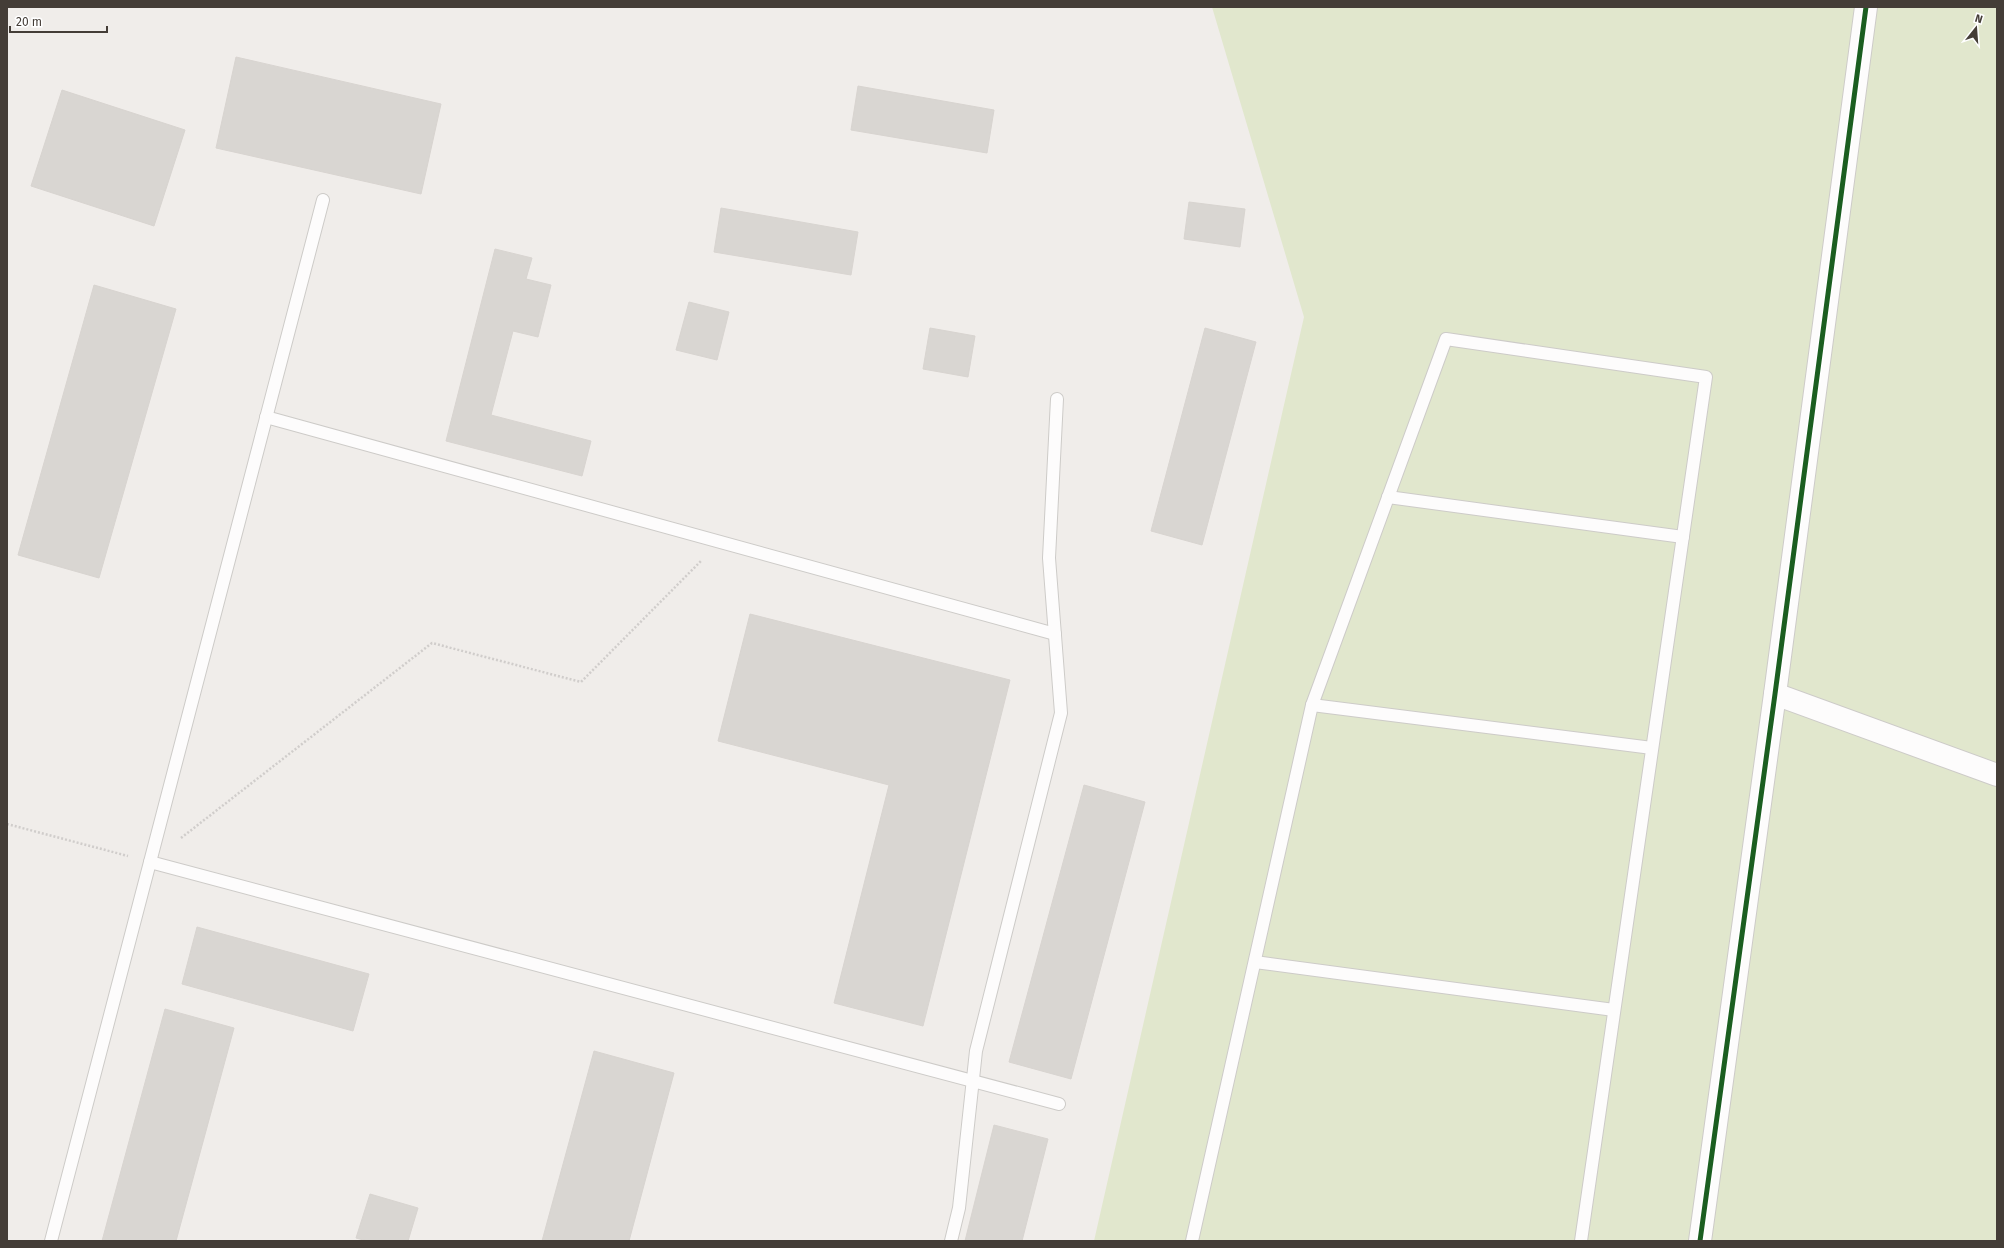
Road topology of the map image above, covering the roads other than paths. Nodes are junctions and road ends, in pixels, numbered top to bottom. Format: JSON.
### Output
{"nodes":[{"id":1,"x":1866,"y":7,"type":"edge"},
{"id":2,"x":322,"y":200,"type":"dead end"},
{"id":3,"x":1057,"y":399,"type":"dead end"},
{"id":4,"x":266,"y":417,"type":"junction"},
{"id":5,"x":1388,"y":497,"type":"junction"},
{"id":6,"x":1683,"y":537,"type":"junction"},
{"id":7,"x":1056,"y":634,"type":"junction"},
{"id":8,"x":1775,"y":694,"type":"junction"},
{"id":9,"x":1312,"y":705,"type":"junction"},
{"id":10,"x":1652,"y":748,"type":"junction"},
{"id":11,"x":1997,"y":775,"type":"edge"},
{"id":12,"x":150,"y":862,"type":"junction"},
{"id":13,"x":1255,"y":962,"type":"junction"},
{"id":14,"x":1614,"y":1010,"type":"junction"},
{"id":15,"x":973,"y":1081,"type":"junction"},
{"id":16,"x":1059,"y":1104,"type":"dead end"},
{"id":17,"x":51,"y":1241,"type":"edge"},
{"id":18,"x":951,"y":1241,"type":"edge"},
{"id":19,"x":1192,"y":1241,"type":"edge"},
{"id":20,"x":1581,"y":1241,"type":"edge"},
{"id":21,"x":1700,"y":1241,"type":"edge"}],
"edges":[{"from":1,"to":8,"type":"street"},
{"from":2,"to":4,"type":"lane"},
{"from":3,"to":7,"type":"lane"},
{"from":4,"to":7,"type":"lane"},
{"from":4,"to":12,"type":"lane"},
{"from":5,"to":6,"type":"lane"},
{"from":5,"to":6,"type":"lane"},
{"from":5,"to":9,"type":"lane"},
{"from":6,"to":10,"type":"lane"},
{"from":7,"to":15,"type":"lane"},
{"from":8,"to":11,"type":"street"},
{"from":8,"to":21,"type":"street"},
{"from":9,"to":10,"type":"lane"},
{"from":9,"to":13,"type":"lane"},
{"from":10,"to":14,"type":"lane"},
{"from":12,"to":15,"type":"lane"},
{"from":12,"to":17,"type":"lane"},
{"from":13,"to":14,"type":"lane"},
{"from":13,"to":19,"type":"lane"},
{"from":14,"to":20,"type":"lane"},
{"from":15,"to":16,"type":"lane"},
{"from":15,"to":18,"type":"lane"}]}
